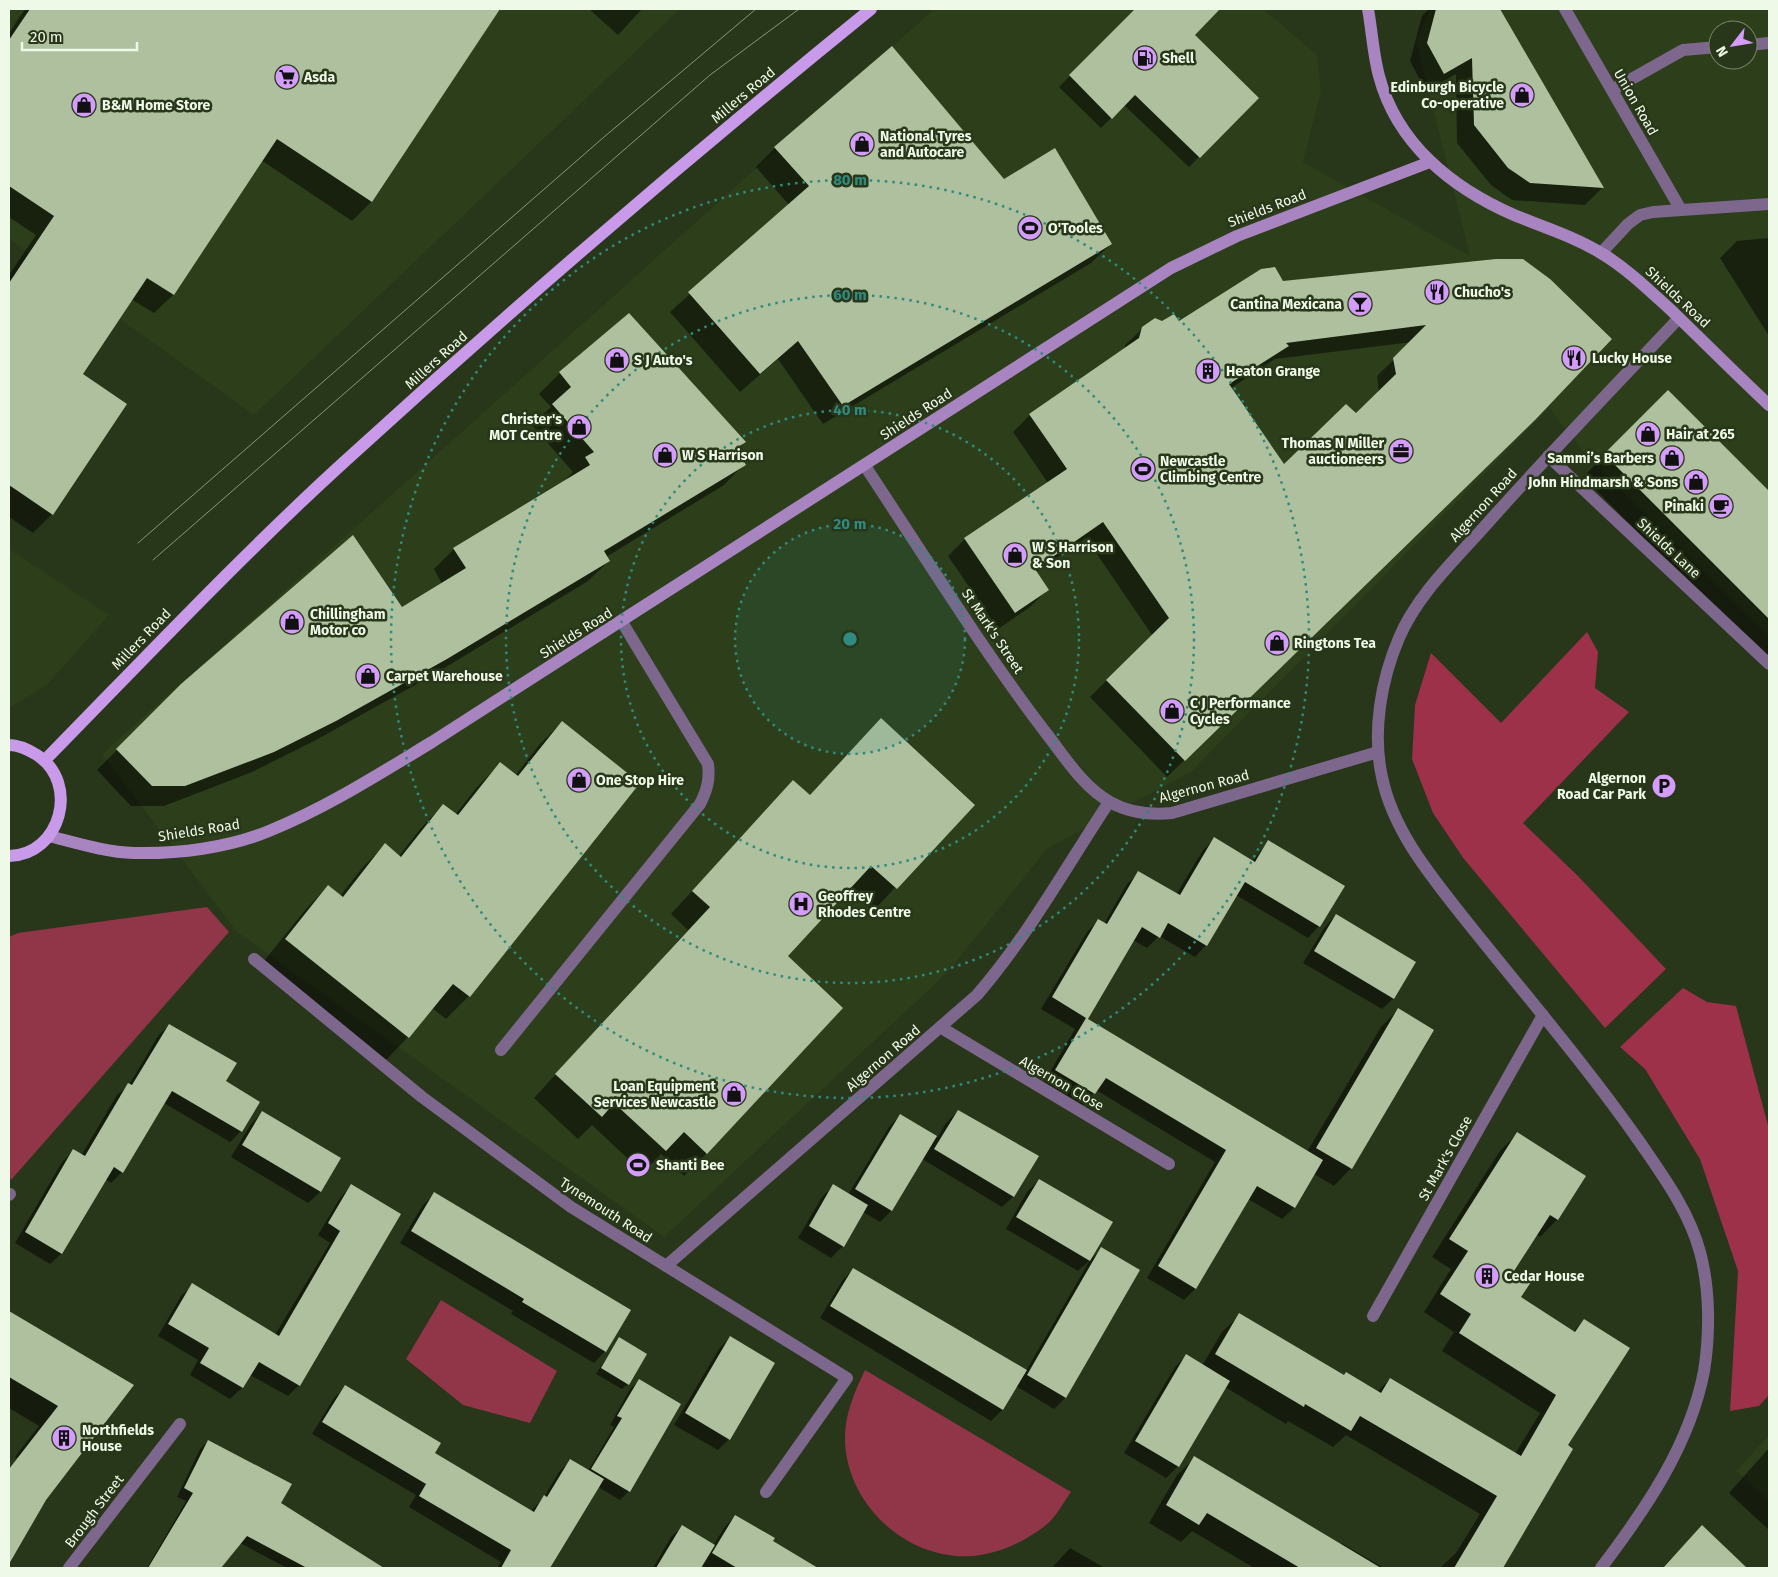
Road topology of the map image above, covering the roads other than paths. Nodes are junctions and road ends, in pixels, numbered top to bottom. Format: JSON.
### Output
{"nodes":[{"id":1,"x":871,"y":9,"type":"edge"},
{"id":2,"x":1565,"y":9,"type":"edge"},
{"id":3,"x":1370,"y":12,"type":"edge"},
{"id":4,"x":1708,"y":48,"type":"edge"},
{"id":5,"x":1612,"y":90,"type":"junction"},
{"id":6,"x":1430,"y":162,"type":"junction"},
{"id":7,"x":1769,"y":204,"type":"edge"},
{"id":8,"x":1681,"y":210,"type":"junction"},
{"id":9,"x":1601,"y":253,"type":"junction"},
{"id":10,"x":1679,"y":318,"type":"junction"},
{"id":11,"x":1769,"y":405,"type":"edge"},
{"id":12,"x":1548,"y":456,"type":"junction"},
{"id":13,"x":864,"y":466,"type":"junction"},
{"id":14,"x":622,"y":622,"type":"junction"},
{"id":15,"x":1769,"y":664,"type":"edge"},
{"id":16,"x":9,"y":745,"type":"edge"},
{"id":17,"x":1378,"y":752,"type":"junction"},
{"id":18,"x":45,"y":760,"type":"junction"},
{"id":19,"x":1109,"y":802,"type":"junction"},
{"id":20,"x":49,"y":836,"type":"junction"},
{"id":21,"x":9,"y":856,"type":"edge"},
{"id":22,"x":254,"y":959,"type":"dead end"},
{"id":23,"x":1543,"y":1015,"type":"junction"},
{"id":24,"x":940,"y":1027,"type":"junction"},
{"id":25,"x":501,"y":1050,"type":"dead end"},
{"id":26,"x":1169,"y":1164,"type":"dead end"},
{"id":27,"x":666,"y":1266,"type":"junction"},
{"id":28,"x":1373,"y":1316,"type":"dead end"},
{"id":29,"x":180,"y":1424,"type":"dead end"},
{"id":30,"x":766,"y":1492,"type":"dead end"},
{"id":31,"x":69,"y":1568,"type":"edge"},
{"id":32,"x":1601,"y":1568,"type":"edge"}],
"edges":[{"from":1,"to":18,"type":"main road","name":"Millers Road"},
{"from":2,"to":5,"type":"street","name":"Union Road"},
{"from":3,"to":6,"type":"main road"},
{"from":4,"to":5,"type":"street"},
{"from":5,"to":8,"type":"street","name":"Union Road"},
{"from":6,"to":9,"type":"main road","name":"Shields Road"},
{"from":6,"to":13,"type":"main road","name":"Shields Road"},
{"from":7,"to":8,"type":"street"},
{"from":8,"to":9,"type":"street"},
{"from":9,"to":10,"type":"main road","name":"Shields Road"},
{"from":10,"to":11,"type":"main road","name":"Shields Road"},
{"from":10,"to":12,"type":"street","name":"Algernon Road"},
{"from":12,"to":15,"type":"street","name":"Shields Lane"},
{"from":12,"to":17,"type":"street","name":"Algernon Road"},
{"from":13,"to":14,"type":"main road","name":"Shields Road"},
{"from":13,"to":19,"type":"street","name":"St Mark's Street"},
{"from":14,"to":20,"type":"main road","name":"Shields Road"},
{"from":14,"to":25,"type":"street"},
{"from":16,"to":18,"type":"main road"},
{"from":17,"to":19,"type":"street","name":"Algernon Road"},
{"from":17,"to":23,"type":"street"},
{"from":18,"to":20,"type":"main road"},
{"from":19,"to":24,"type":"street","name":"Algernon Road"},
{"from":20,"to":21,"type":"main road"},
{"from":22,"to":27,"type":"street","name":"Tynemouth Road"},
{"from":23,"to":28,"type":"street","name":"St Mark's Close"},
{"from":23,"to":32,"type":"street"},
{"from":24,"to":26,"type":"street","name":"Algernon Close"},
{"from":24,"to":27,"type":"street","name":"Algernon Road"},
{"from":27,"to":30,"type":"street","name":"Tynemouth Road"},
{"from":29,"to":31,"type":"street","name":"Brough Street"}]}
